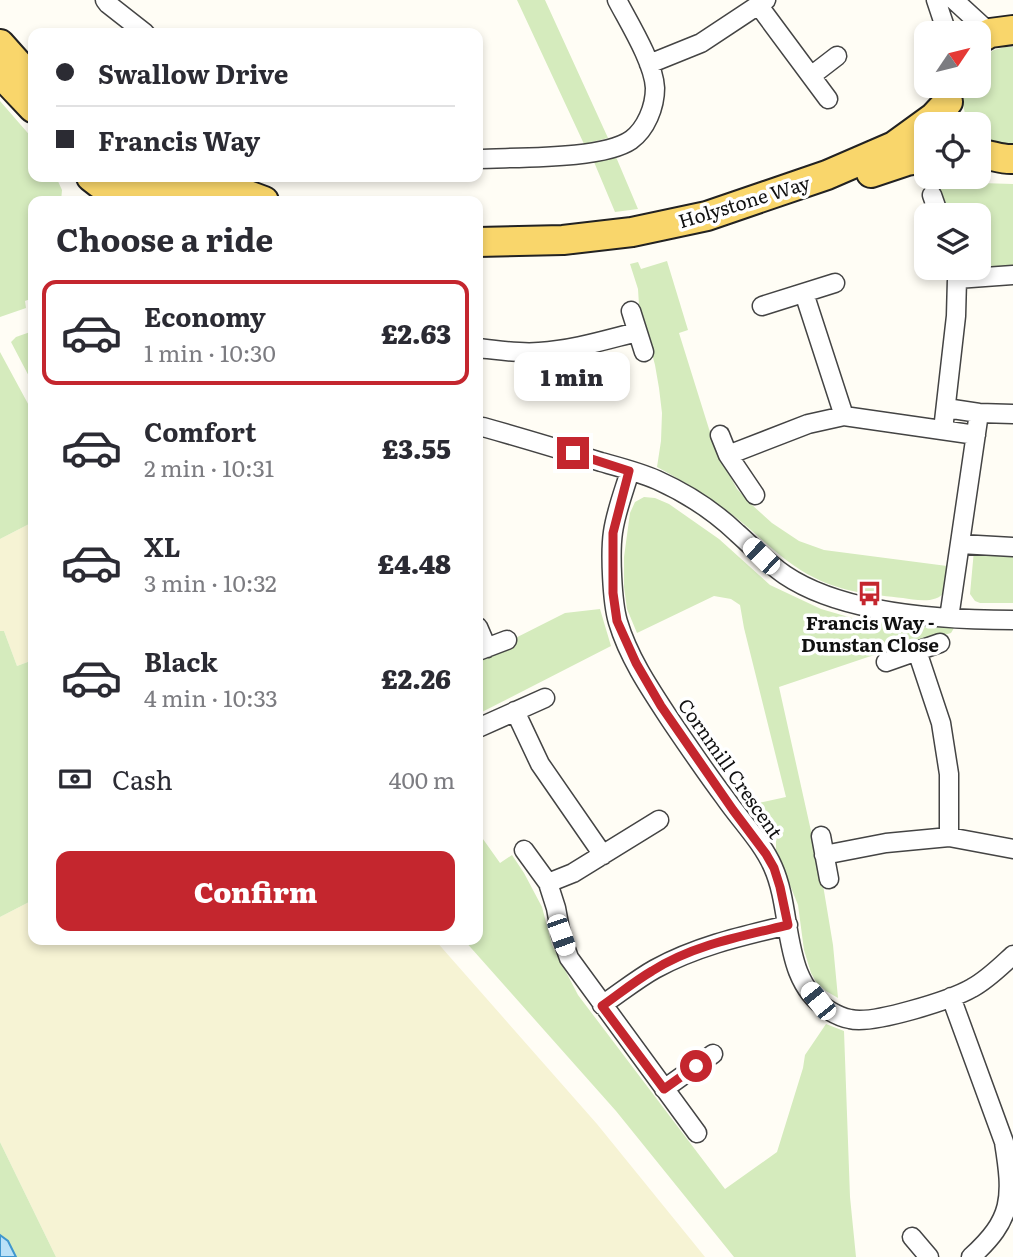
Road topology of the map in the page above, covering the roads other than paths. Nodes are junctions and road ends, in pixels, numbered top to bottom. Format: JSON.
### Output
{"nodes":[{"id":1,"x":105,"y":0,"type":"edge"},
{"id":2,"x":617,"y":0,"type":"edge"},
{"id":3,"x":936,"y":0,"type":"edge"},
{"id":4,"x":954,"y":0,"type":"edge"},
{"id":5,"x":762,"y":3,"type":"edge"},
{"id":6,"x":943,"y":21,"type":"edge"},
{"id":7,"x":139,"y":28,"type":"edge"},
{"id":8,"x":994,"y":34,"type":"edge"},
{"id":9,"x":0,"y":44,"type":"edge"},
{"id":10,"x":837,"y":56,"type":"dead end"},
{"id":11,"x":649,"y":64,"type":"junction"},
{"id":12,"x":0,"y":73,"type":"edge"},
{"id":13,"x":28,"y":75,"type":"edge"},
{"id":14,"x":811,"y":76,"type":"junction"},
{"id":15,"x":828,"y":99,"type":"dead end"},
{"id":16,"x":28,"y":103,"type":"edge"},
{"id":17,"x":950,"y":104,"type":"edge"},
{"id":18,"x":483,"y":159,"type":"edge"},
{"id":19,"x":914,"y":160,"type":"edge"},
{"id":20,"x":211,"y":182,"type":"edge"},
{"id":21,"x":105,"y":186,"type":"edge"},
{"id":22,"x":932,"y":195,"type":"dead end"},
{"id":23,"x":213,"y":196,"type":"edge"},
{"id":24,"x":250,"y":196,"type":"edge"},
{"id":25,"x":935,"y":203,"type":"edge"},
{"id":26,"x":483,"y":242,"type":"edge"},
{"id":27,"x":483,"y":252,"type":"edge"},
{"id":28,"x":991,"y":275,"type":"edge"},
{"id":29,"x":1013,"y":275,"type":"edge"},
{"id":30,"x":955,"y":280,"type":"edge"},
{"id":31,"x":835,"y":283,"type":"dead end"},
{"id":32,"x":804,"y":293,"type":"junction"},
{"id":33,"x":762,"y":306,"type":"dead end"},
{"id":34,"x":631,"y":312,"type":"dead end"},
{"id":35,"x":637,"y":331,"type":"junction"},
{"id":36,"x":483,"y":348,"type":"edge"},
{"id":37,"x":644,"y":352,"type":"dead end"},
{"id":38,"x":946,"y":408,"type":"junction"},
{"id":39,"x":979,"y":413,"type":"junction"},
{"id":40,"x":1013,"y":414,"type":"edge"},
{"id":41,"x":845,"y":416,"type":"junction"},
{"id":42,"x":483,"y":427,"type":"edge"},
{"id":43,"x":943,"y":430,"type":"junction"},
{"id":44,"x":720,"y":435,"type":"dead end"},
{"id":45,"x":976,"y":435,"type":"junction"},
{"id":46,"x":728,"y":455,"type":"junction"},
{"id":47,"x":629,"y":471,"type":"junction"},
{"id":48,"x":755,"y":495,"type":"dead end"},
{"id":49,"x":960,"y":544,"type":"junction"},
{"id":50,"x":1013,"y":547,"type":"edge"},
{"id":51,"x":950,"y":618,"type":"junction"},
{"id":52,"x":1013,"y":620,"type":"edge"},
{"id":53,"x":507,"y":640,"type":"dead end"},
{"id":54,"x":940,"y":643,"type":"dead end"},
{"id":55,"x":483,"y":650,"type":"edge"},
{"id":56,"x":917,"y":651,"type":"junction"},
{"id":57,"x":886,"y":662,"type":"dead end"},
{"id":58,"x":545,"y":698,"type":"dead end"},
{"id":59,"x":515,"y":711,"type":"junction"},
{"id":60,"x":483,"y":726,"type":"edge"},
{"id":61,"x":659,"y":820,"type":"dead end"},
{"id":62,"x":821,"y":836,"type":"dead end"},
{"id":63,"x":949,"y":837,"type":"junction"},
{"id":64,"x":1013,"y":849,"type":"edge"},
{"id":65,"x":524,"y":850,"type":"dead end"},
{"id":66,"x":603,"y":855,"type":"junction"},
{"id":67,"x":824,"y":855,"type":"junction"},
{"id":68,"x":829,"y":879,"type":"dead end"},
{"id":69,"x":548,"y":883,"type":"junction"},
{"id":70,"x":788,"y":925,"type":"junction"},
{"id":71,"x":1013,"y":955,"type":"edge"},
{"id":72,"x":951,"y":997,"type":"junction"},
{"id":73,"x":602,"y":1006,"type":"junction"},
{"id":74,"x":713,"y":1054,"type":"dead end"},
{"id":75,"x":664,"y":1089,"type":"junction"},
{"id":76,"x":697,"y":1133,"type":"dead end"},
{"id":77,"x":1012,"y":1203,"type":"edge"},
{"id":78,"x":912,"y":1237,"type":"dead end"},
{"id":79,"x":929,"y":1257,"type":"edge"},
{"id":80,"x":971,"y":1257,"type":"edge"}],
"edges":[{"from":1,"to":7,"type":"street"},
{"from":2,"to":11,"type":"street"},
{"from":3,"to":6,"type":"street"},
{"from":4,"to":8,"type":"street"},
{"from":5,"to":11,"type":"street"},
{"from":5,"to":14,"type":"street"},
{"from":9,"to":13,"type":"main road"},
{"from":10,"to":14,"type":"street"},
{"from":11,"to":18,"type":"street"},
{"from":12,"to":16,"type":"main road"},
{"from":14,"to":15,"type":"street"},
{"from":17,"to":26,"type":"main road","name":"Holystone Way"},
{"from":19,"to":27,"type":"main road","name":"Holystone Way"},
{"from":20,"to":24,"type":"main road"},
{"from":21,"to":23,"type":"main road"},
{"from":22,"to":25,"type":"street"},
{"from":28,"to":29,"type":"street"},
{"from":30,"to":38,"type":"street"},
{"from":31,"to":32,"type":"street"},
{"from":32,"to":33,"type":"street"},
{"from":32,"to":41,"type":"street"},
{"from":34,"to":35,"type":"street"},
{"from":35,"to":36,"type":"street"},
{"from":35,"to":37,"type":"street"},
{"from":38,"to":39,"type":"street"},
{"from":38,"to":43,"type":"street"},
{"from":39,"to":40,"type":"street"},
{"from":39,"to":45,"type":"street"},
{"from":41,"to":43,"type":"street"},
{"from":41,"to":46,"type":"street"},
{"from":42,"to":47,"type":"street"},
{"from":43,"to":45,"type":"street"},
{"from":44,"to":46,"type":"street"},
{"from":45,"to":49,"type":"street"},
{"from":46,"to":48,"type":"street"},
{"from":47,"to":51,"type":"street"},
{"from":47,"to":70,"type":"street","name":"Cornmill Crescent"},
{"from":49,"to":50,"type":"street"},
{"from":49,"to":51,"type":"street"},
{"from":51,"to":52,"type":"street"},
{"from":53,"to":55,"type":"street"},
{"from":54,"to":56,"type":"street"},
{"from":56,"to":57,"type":"street"},
{"from":56,"to":63,"type":"street"},
{"from":58,"to":59,"type":"street"},
{"from":59,"to":60,"type":"street"},
{"from":59,"to":66,"type":"street"},
{"from":61,"to":66,"type":"street"},
{"from":62,"to":67,"type":"street"},
{"from":63,"to":64,"type":"street"},
{"from":63,"to":67,"type":"street"},
{"from":65,"to":69,"type":"street"},
{"from":66,"to":69,"type":"street"},
{"from":67,"to":68,"type":"street"},
{"from":69,"to":73,"type":"street"},
{"from":70,"to":72,"type":"street","name":"Cornmill Crescent"},
{"from":70,"to":73,"type":"street"},
{"from":71,"to":72,"type":"street","name":"Cornmill Crescent"},
{"from":72,"to":77,"type":"street"},
{"from":73,"to":75,"type":"street"},
{"from":74,"to":75,"type":"street"},
{"from":75,"to":76,"type":"street"},
{"from":77,"to":80,"type":"street"},
{"from":78,"to":79,"type":"street"}]}
